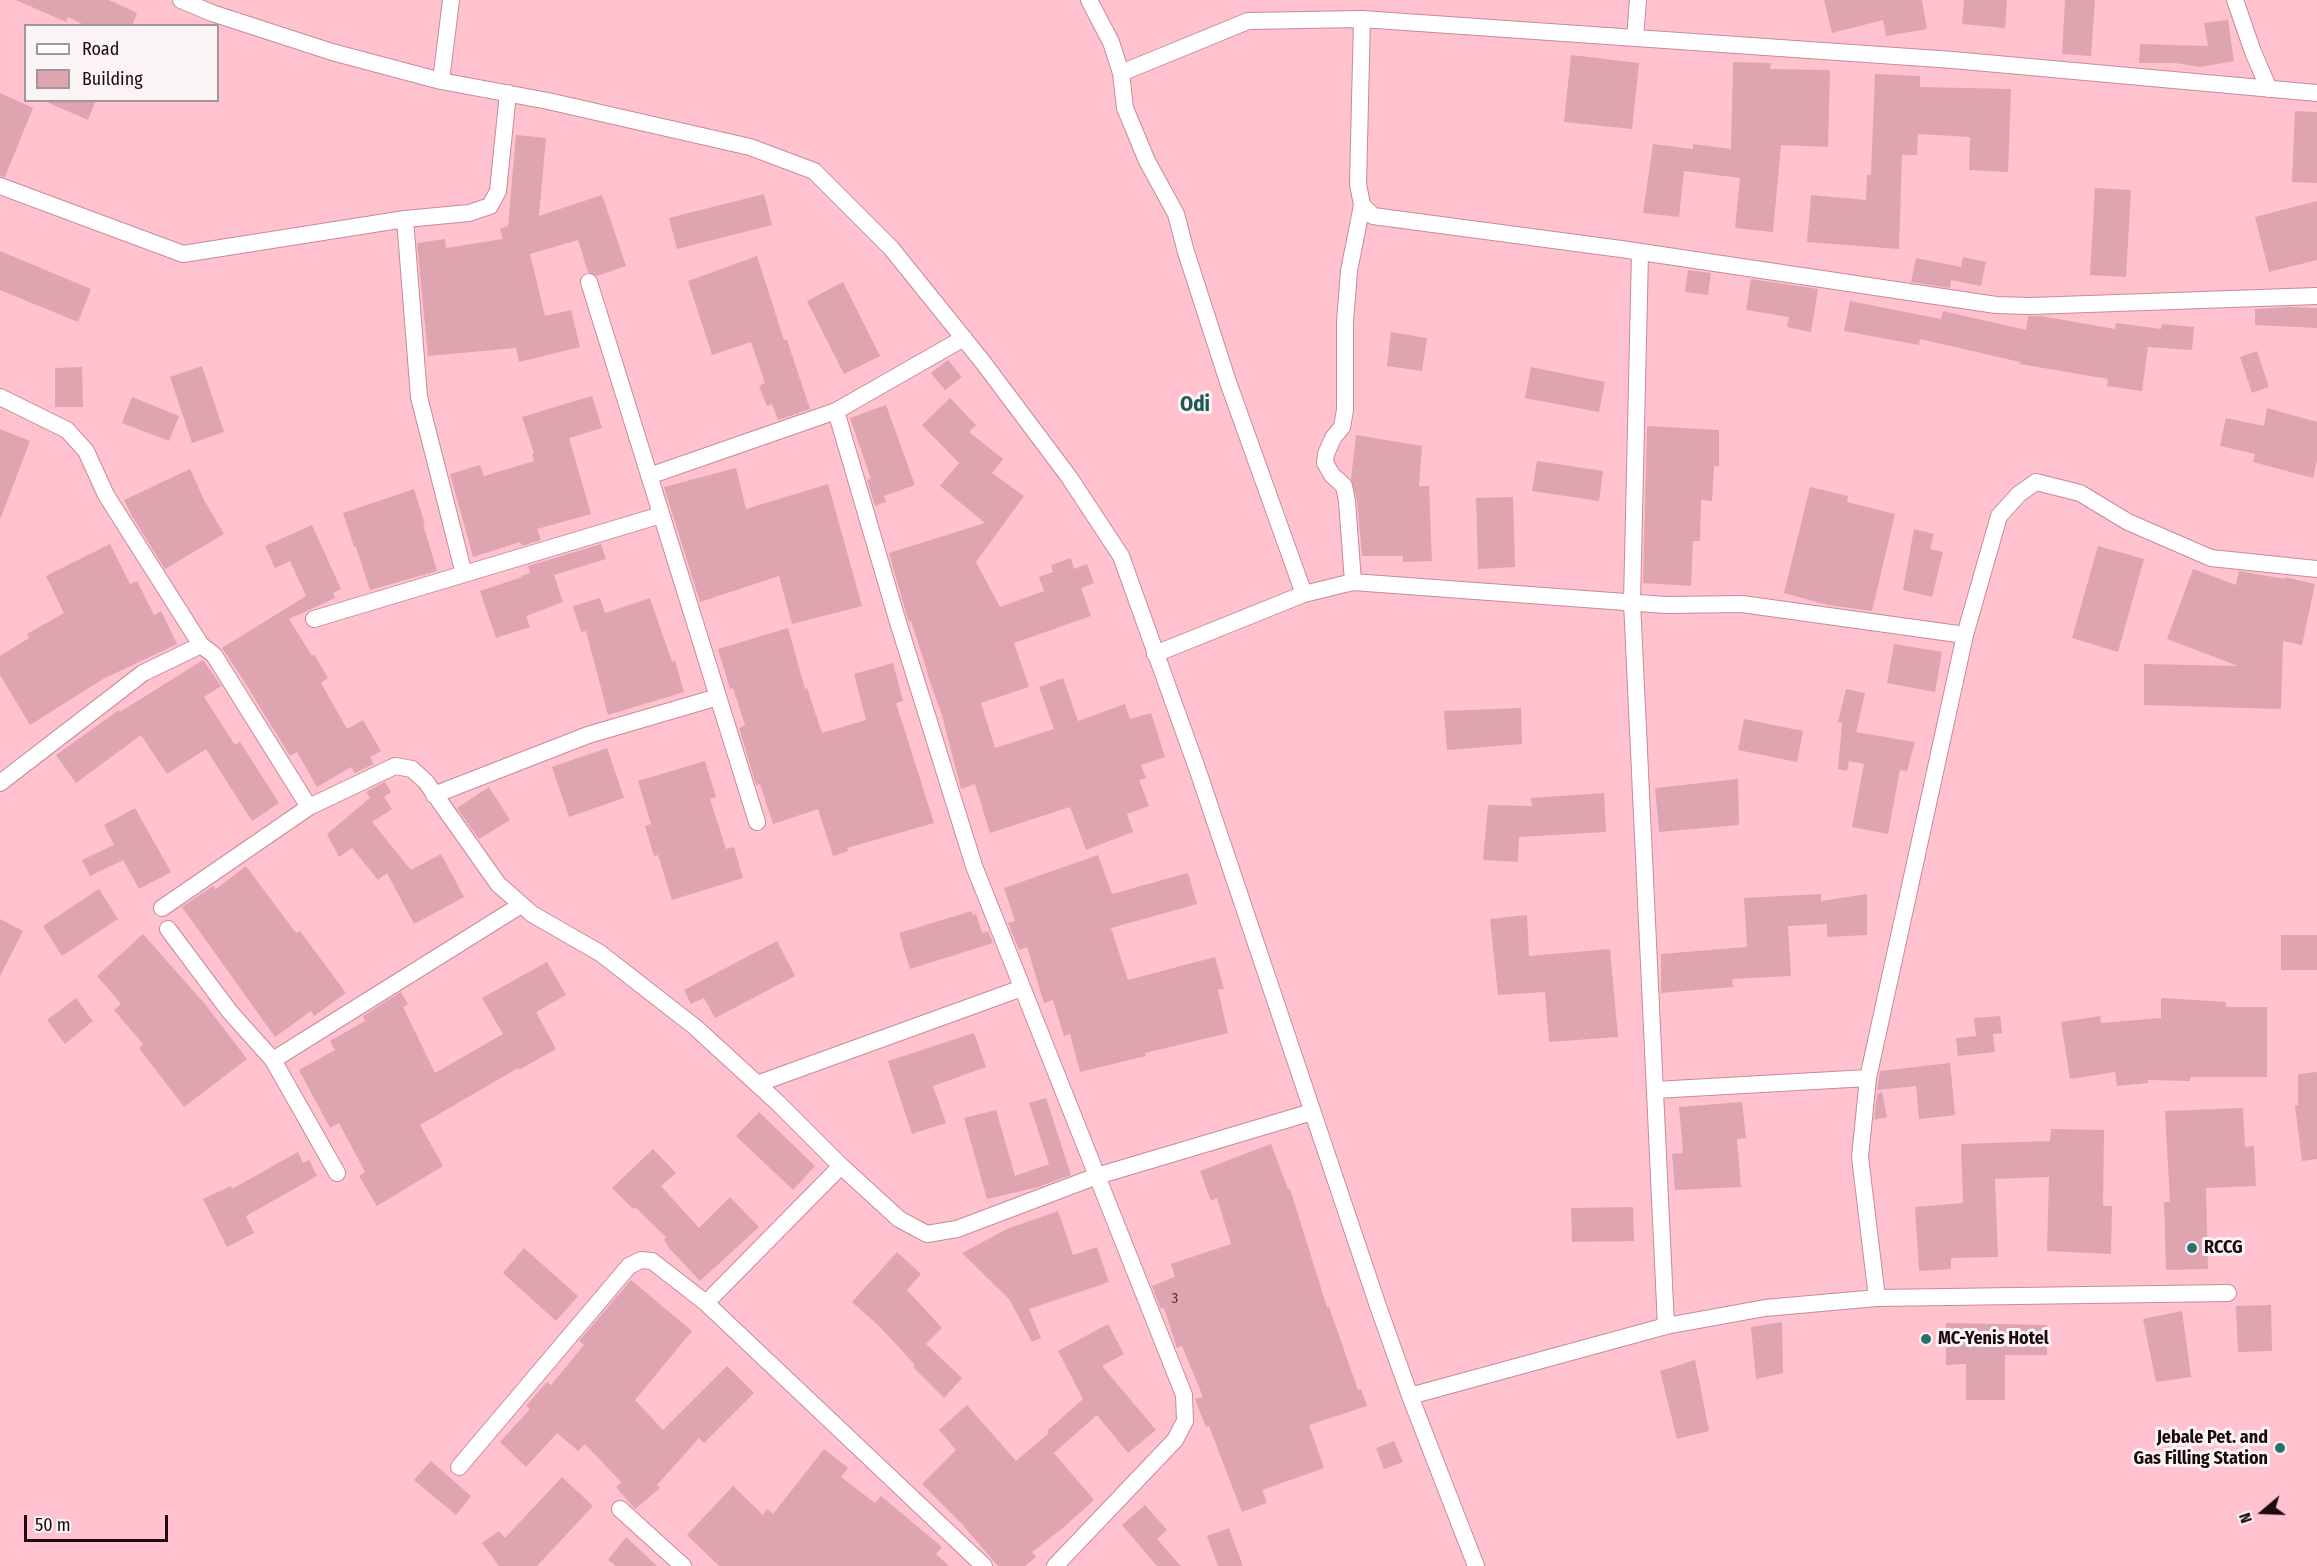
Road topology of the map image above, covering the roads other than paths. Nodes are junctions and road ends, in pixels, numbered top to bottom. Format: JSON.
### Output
{"nodes":[{"id":1,"x":181,"y":0,"type":"edge"},
{"id":2,"x":451,"y":0,"type":"edge"},
{"id":3,"x":1089,"y":0,"type":"edge"},
{"id":4,"x":1638,"y":0,"type":"edge"},
{"id":5,"x":2235,"y":0,"type":"edge"},
{"id":6,"x":1362,"y":19,"type":"junction"},
{"id":7,"x":1635,"y":38,"type":"junction"},
{"id":8,"x":1121,"y":73,"type":"junction"},
{"id":9,"x":441,"y":81,"type":"junction"},
{"id":10,"x":2269,"y":89,"type":"junction"},
{"id":11,"x":508,"y":93,"type":"junction"},
{"id":12,"x":2317,"y":93,"type":"edge"},
{"id":13,"x":0,"y":186,"type":"edge"},
{"id":14,"x":1362,"y":206,"type":"junction"},
{"id":15,"x":405,"y":219,"type":"junction"},
{"id":16,"x":1640,"y":252,"type":"junction"},
{"id":17,"x":589,"y":282,"type":"dead end"},
{"id":18,"x":2317,"y":296,"type":"edge"},
{"id":19,"x":964,"y":338,"type":"junction"},
{"id":20,"x":0,"y":397,"type":"edge"},
{"id":21,"x":836,"y":411,"type":"junction"},
{"id":22,"x":649,"y":476,"type":"junction"},
{"id":23,"x":661,"y":515,"type":"junction"},
{"id":24,"x":2317,"y":569,"type":"edge"},
{"id":25,"x":464,"y":574,"type":"junction"},
{"id":26,"x":1353,"y":582,"type":"junction"},
{"id":27,"x":1304,"y":594,"type":"junction"},
{"id":28,"x":1632,"y":602,"type":"junction"},
{"id":29,"x":314,"y":619,"type":"dead end"},
{"id":30,"x":1965,"y":635,"type":"junction"},
{"id":31,"x":201,"y":645,"type":"junction"},
{"id":32,"x":1155,"y":654,"type":"junction"},
{"id":33,"x":718,"y":697,"type":"junction"},
{"id":34,"x":0,"y":783,"type":"edge"},
{"id":35,"x":434,"y":795,"type":"junction"},
{"id":36,"x":309,"y":807,"type":"junction"},
{"id":37,"x":757,"y":822,"type":"dead end"},
{"id":38,"x":521,"y":905,"type":"junction"},
{"id":39,"x":162,"y":908,"type":"dead end"},
{"id":40,"x":168,"y":929,"type":"dead end"},
{"id":41,"x":1022,"y":988,"type":"junction"},
{"id":42,"x":273,"y":1060,"type":"junction"},
{"id":43,"x":1868,"y":1078,"type":"junction"},
{"id":44,"x":757,"y":1084,"type":"junction"},
{"id":45,"x":1655,"y":1090,"type":"junction"},
{"id":46,"x":1312,"y":1112,"type":"junction"},
{"id":47,"x":841,"y":1166,"type":"junction"},
{"id":48,"x":337,"y":1173,"type":"dead end"},
{"id":49,"x":1096,"y":1176,"type":"junction"},
{"id":50,"x":2228,"y":1293,"type":"dead end"},
{"id":51,"x":1876,"y":1298,"type":"junction"},
{"id":52,"x":706,"y":1303,"type":"junction"},
{"id":53,"x":1666,"y":1326,"type":"junction"},
{"id":54,"x":1410,"y":1396,"type":"junction"},
{"id":55,"x":459,"y":1467,"type":"dead end"},
{"id":56,"x":620,"y":1509,"type":"dead end"},
{"id":57,"x":683,"y":1566,"type":"edge"},
{"id":58,"x":984,"y":1566,"type":"edge"},
{"id":59,"x":1055,"y":1566,"type":"edge"},
{"id":60,"x":1476,"y":1566,"type":"edge"}],
"edges":[{"from":1,"to":9,"type":"street"},
{"from":2,"to":9,"type":"street"},
{"from":3,"to":8,"type":"street"},
{"from":4,"to":7,"type":"street"},
{"from":5,"to":10,"type":"street"},
{"from":6,"to":7,"type":"street"},
{"from":6,"to":8,"type":"street"},
{"from":6,"to":14,"type":"street"},
{"from":7,"to":10,"type":"street"},
{"from":8,"to":27,"type":"street"},
{"from":9,"to":11,"type":"street"},
{"from":10,"to":12,"type":"street"},
{"from":11,"to":15,"type":"street"},
{"from":11,"to":19,"type":"street"},
{"from":13,"to":15,"type":"street"},
{"from":14,"to":16,"type":"street"},
{"from":14,"to":26,"type":"street"},
{"from":15,"to":25,"type":"street"},
{"from":16,"to":18,"type":"street"},
{"from":16,"to":28,"type":"street"},
{"from":17,"to":22,"type":"street"},
{"from":19,"to":21,"type":"street"},
{"from":19,"to":32,"type":"street"},
{"from":20,"to":31,"type":"street"},
{"from":21,"to":22,"type":"street"},
{"from":21,"to":41,"type":"street"},
{"from":22,"to":23,"type":"street"},
{"from":23,"to":25,"type":"street"},
{"from":23,"to":33,"type":"street"},
{"from":24,"to":30,"type":"street"},
{"from":25,"to":29,"type":"street"},
{"from":26,"to":27,"type":"street"},
{"from":26,"to":28,"type":"street"},
{"from":27,"to":32,"type":"street"},
{"from":28,"to":30,"type":"street"},
{"from":28,"to":45,"type":"street"},
{"from":30,"to":43,"type":"street"},
{"from":31,"to":34,"type":"street"},
{"from":31,"to":36,"type":"street"},
{"from":32,"to":46,"type":"street"},
{"from":33,"to":35,"type":"street"},
{"from":33,"to":37,"type":"street"},
{"from":35,"to":36,"type":"street"},
{"from":35,"to":38,"type":"street"},
{"from":36,"to":39,"type":"street"},
{"from":38,"to":42,"type":"street"},
{"from":38,"to":44,"type":"street"},
{"from":40,"to":42,"type":"street"},
{"from":41,"to":44,"type":"street"},
{"from":41,"to":49,"type":"street"},
{"from":42,"to":48,"type":"street"},
{"from":43,"to":45,"type":"street"},
{"from":43,"to":51,"type":"street"},
{"from":44,"to":47,"type":"street"},
{"from":45,"to":53,"type":"street"},
{"from":46,"to":49,"type":"street"},
{"from":46,"to":54,"type":"street"},
{"from":47,"to":49,"type":"street"},
{"from":47,"to":52,"type":"street"},
{"from":49,"to":59,"type":"street"},
{"from":50,"to":51,"type":"street"},
{"from":51,"to":53,"type":"street"},
{"from":52,"to":55,"type":"street"},
{"from":52,"to":58,"type":"street"},
{"from":53,"to":54,"type":"street"},
{"from":54,"to":60,"type":"street"},
{"from":56,"to":57,"type":"street"}]}
